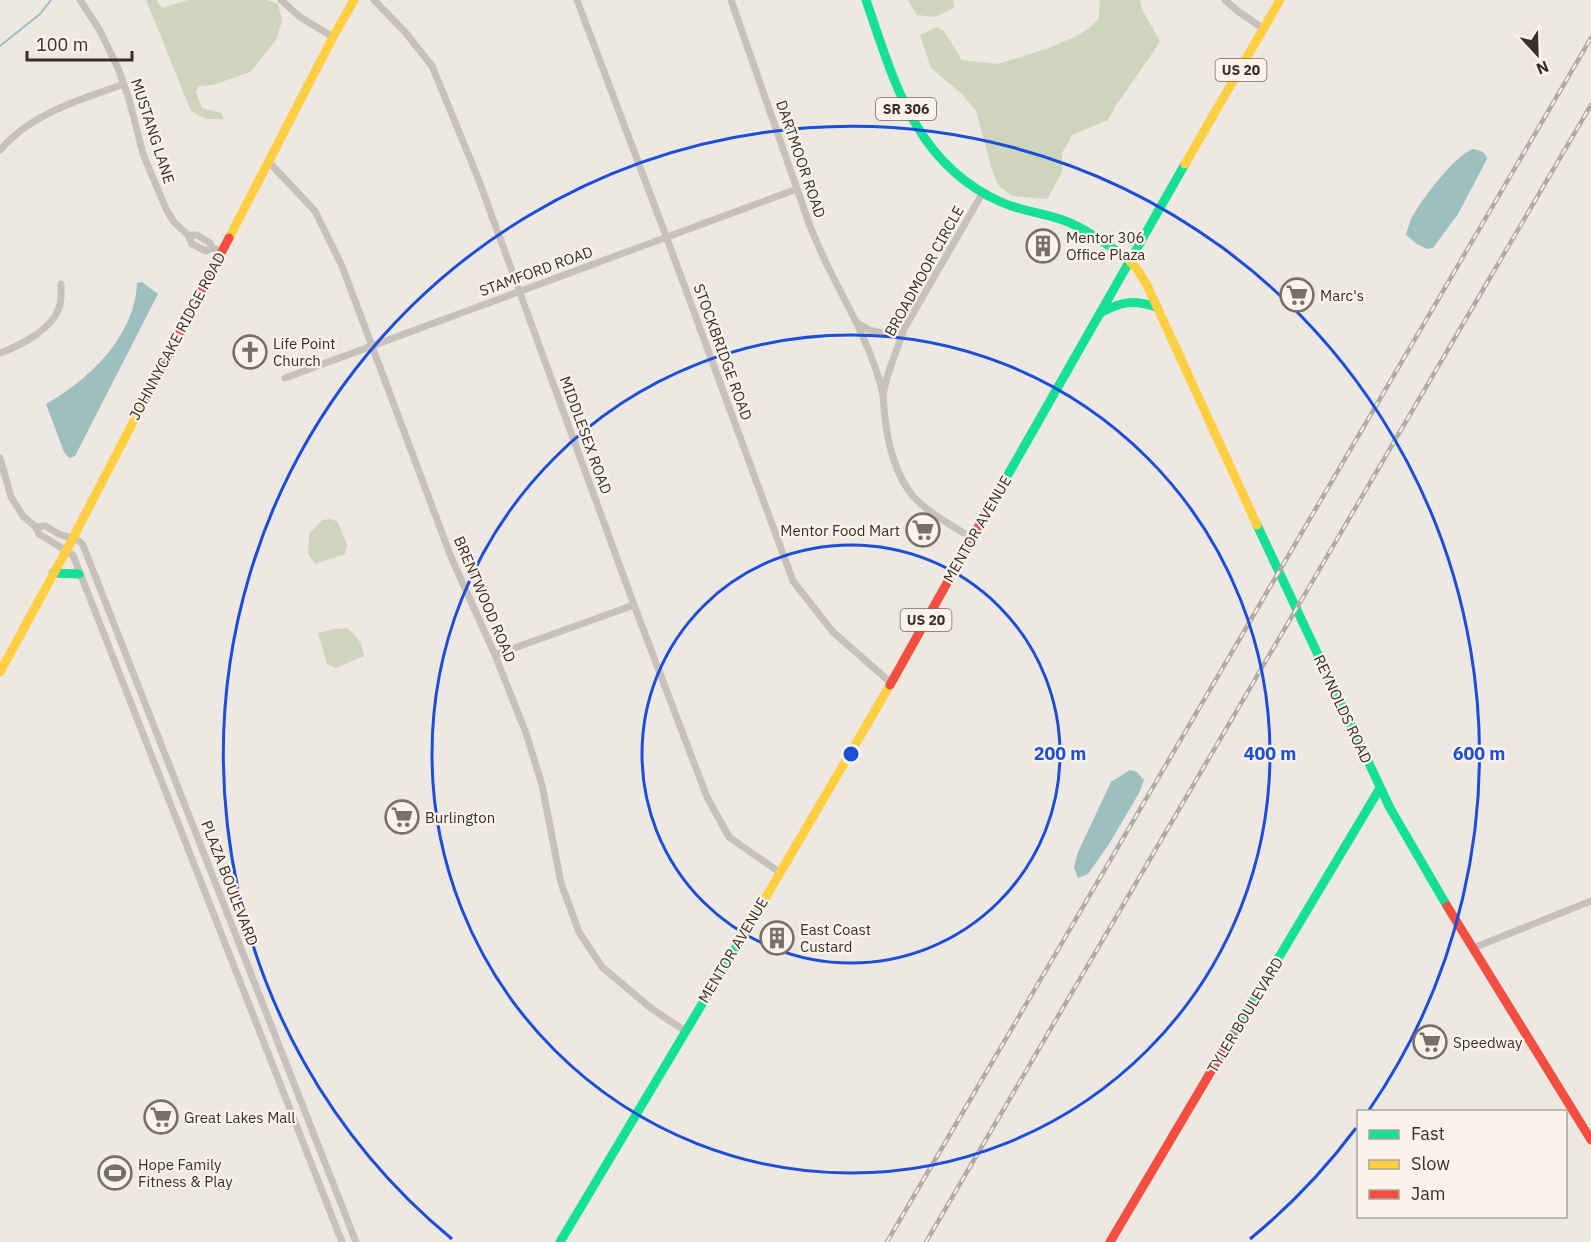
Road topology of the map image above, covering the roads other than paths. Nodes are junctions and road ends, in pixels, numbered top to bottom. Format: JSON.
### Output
{"nodes":[{"id":1,"x":80,"y":0,"type":"edge"},
{"id":2,"x":280,"y":0,"type":"edge"},
{"id":3,"x":354,"y":0,"type":"edge"},
{"id":4,"x":374,"y":0,"type":"edge"},
{"id":5,"x":577,"y":0,"type":"edge"},
{"id":6,"x":731,"y":0,"type":"edge"},
{"id":7,"x":866,"y":0,"type":"edge"},
{"id":8,"x":1225,"y":0,"type":"edge"},
{"id":9,"x":1280,"y":0,"type":"edge"},
{"id":10,"x":1264,"y":29,"type":"junction"},
{"id":11,"x":333,"y":36,"type":"junction"},
{"id":12,"x":124,"y":84,"type":"junction"},
{"id":13,"x":0,"y":150,"type":"edge"},
{"id":14,"x":268,"y":161,"type":"junction"},
{"id":15,"x":797,"y":189,"type":"junction"},
{"id":16,"x":982,"y":194,"type":"junction"},
{"id":17,"x":666,"y":236,"type":"junction"},
{"id":18,"x":217,"y":249,"type":"junction"},
{"id":19,"x":1129,"y":260,"type":"junction"},
{"id":20,"x":60,"y":284,"type":"dead end"},
{"id":21,"x":520,"y":292,"type":"junction"},
{"id":22,"x":1156,"y":307,"type":"junction"},
{"id":23,"x":1100,"y":313,"type":"junction"},
{"id":24,"x":856,"y":322,"type":"junction"},
{"id":25,"x":904,"y":329,"type":"junction"},
{"id":26,"x":372,"y":345,"type":"junction"},
{"id":27,"x":0,"y":353,"type":"edge"},
{"id":28,"x":285,"y":378,"type":"dead end"},
{"id":29,"x":883,"y":396,"type":"junction"},
{"id":30,"x":0,"y":458,"type":"edge"},
{"id":31,"x":36,"y":527,"type":"junction"},
{"id":32,"x":73,"y":538,"type":"junction"},
{"id":33,"x":972,"y":538,"type":"junction"},
{"id":34,"x":66,"y":550,"type":"junction"},
{"id":35,"x":53,"y":573,"type":"junction"},
{"id":36,"x":79,"y":574,"type":"junction"},
{"id":37,"x":634,"y":605,"type":"junction"},
{"id":38,"x":495,"y":655,"type":"junction"},
{"id":39,"x":0,"y":672,"type":"edge"},
{"id":40,"x":891,"y":682,"type":"junction"},
{"id":41,"x":1380,"y":788,"type":"junction"},
{"id":42,"x":779,"y":872,"type":"junction"},
{"id":43,"x":1591,"y":901,"type":"edge"},
{"id":44,"x":1473,"y":948,"type":"junction"},
{"id":45,"x":685,"y":1031,"type":"junction"},
{"id":46,"x":1591,"y":1140,"type":"edge"},
{"id":47,"x":342,"y":1242,"type":"edge"},
{"id":48,"x":356,"y":1242,"type":"edge"},
{"id":49,"x":560,"y":1242,"type":"edge"},
{"id":50,"x":1110,"y":1242,"type":"edge"}],
"edges":[{"from":1,"to":12,"type":"street","name":"MUSTANG LANE"},
{"from":2,"to":11,"type":"street"},
{"from":3,"to":11,"type":"main road","name":"JOHNNYCAKE RIDGE ROAD"},
{"from":4,"to":21,"type":"street","name":"MIDDLESEX ROAD"},
{"from":5,"to":17,"type":"street","name":"STOCKBRIDGE ROAD"},
{"from":6,"to":15,"type":"street","name":"DARTMOOR ROAD"},
{"from":7,"to":16,"type":"main road","number":"SR 306"},
{"from":8,"to":10,"type":"street"},
{"from":9,"to":10,"type":"main road","name":"MENTOR AVENUE","number":"US 20"},
{"from":10,"to":19,"type":"main road","name":"MENTOR AVENUE","number":"US 20"},
{"from":11,"to":14,"type":"main road","name":"JOHNNYCAKE RIDGE ROAD"},
{"from":12,"to":13,"type":"street"},
{"from":12,"to":18,"type":"street","name":"MUSTANG LANE"},
{"from":14,"to":18,"type":"main road","name":"JOHNNYCAKE RIDGE ROAD"},
{"from":14,"to":26,"type":"street","name":"BRENTWOOD ROAD"},
{"from":15,"to":17,"type":"street","name":"STAMFORD ROAD"},
{"from":15,"to":24,"type":"street","name":"DARTMOOR ROAD"},
{"from":16,"to":19,"type":"main road","number":"SR 306"},
{"from":16,"to":25,"type":"street","name":"BROADMOOR CIRCLE"},
{"from":17,"to":21,"type":"street","name":"STAMFORD ROAD"},
{"from":17,"to":40,"type":"street","name":"STOCKBRIDGE ROAD"},
{"from":18,"to":32,"type":"main road","name":"JOHNNYCAKE RIDGE ROAD"},
{"from":19,"to":22,"type":"main road","name":"REYNOLDS ROAD","number":"SR 306"},
{"from":19,"to":23,"type":"main road","name":"MENTOR AVENUE","number":"US 20"},
{"from":20,"to":27,"type":"street"},
{"from":21,"to":26,"type":"street","name":"STAMFORD ROAD"},
{"from":21,"to":37,"type":"street","name":"MIDDLESEX ROAD"},
{"from":22,"to":23,"type":"main road"},
{"from":22,"to":41,"type":"main road","name":"REYNOLDS ROAD","number":"SR 306"},
{"from":23,"to":33,"type":"main road","name":"MENTOR AVENUE","number":"US 20"},
{"from":24,"to":25,"type":"street"},
{"from":24,"to":29,"type":"street","name":"DARTMOOR ROAD"},
{"from":25,"to":29,"type":"street","name":"BROADMOOR CIRCLE"},
{"from":26,"to":28,"type":"street","name":"STAMFORD ROAD"},
{"from":26,"to":38,"type":"street","name":"BRENTWOOD ROAD"},
{"from":29,"to":33,"type":"street","name":"DARTMOOR ROAD"},
{"from":30,"to":31,"type":"street"},
{"from":31,"to":32,"type":"street"},
{"from":31,"to":34,"type":"street"},
{"from":32,"to":34,"type":"main road","name":"JOHNNYCAKE RIDGE ROAD"},
{"from":32,"to":48,"type":"street","name":"PLAZA BOULEVARD"},
{"from":33,"to":40,"type":"main road","name":"MENTOR AVENUE","number":"US 20"},
{"from":34,"to":35,"type":"main road","name":"JOHNNYCAKE RIDGE ROAD"},
{"from":34,"to":36,"type":"street","name":"PLAZA BOULEVARD"},
{"from":35,"to":36,"type":"main road"},
{"from":35,"to":39,"type":"main road","name":"JOHNNYCAKE RIDGE ROAD"},
{"from":36,"to":47,"type":"street","name":"PLAZA BOULEVARD"},
{"from":37,"to":38,"type":"street"},
{"from":37,"to":42,"type":"street","name":"MIDDLESEX ROAD"},
{"from":38,"to":45,"type":"street","name":"BRENTWOOD ROAD"},
{"from":40,"to":42,"type":"main road","name":"MENTOR AVENUE","number":"US 20"},
{"from":41,"to":44,"type":"main road","name":"REYNOLDS ROAD","number":"SR 306"},
{"from":41,"to":50,"type":"main road","name":"TYLER BOULEVARD"},
{"from":42,"to":45,"type":"main road","name":"MENTOR AVENUE","number":"US 20"},
{"from":43,"to":44,"type":"street"},
{"from":44,"to":46,"type":"main road","name":"REYNOLDS ROAD","number":"SR 306"},
{"from":45,"to":49,"type":"main road","name":"MENTOR AVENUE","number":"US 20"}]}
